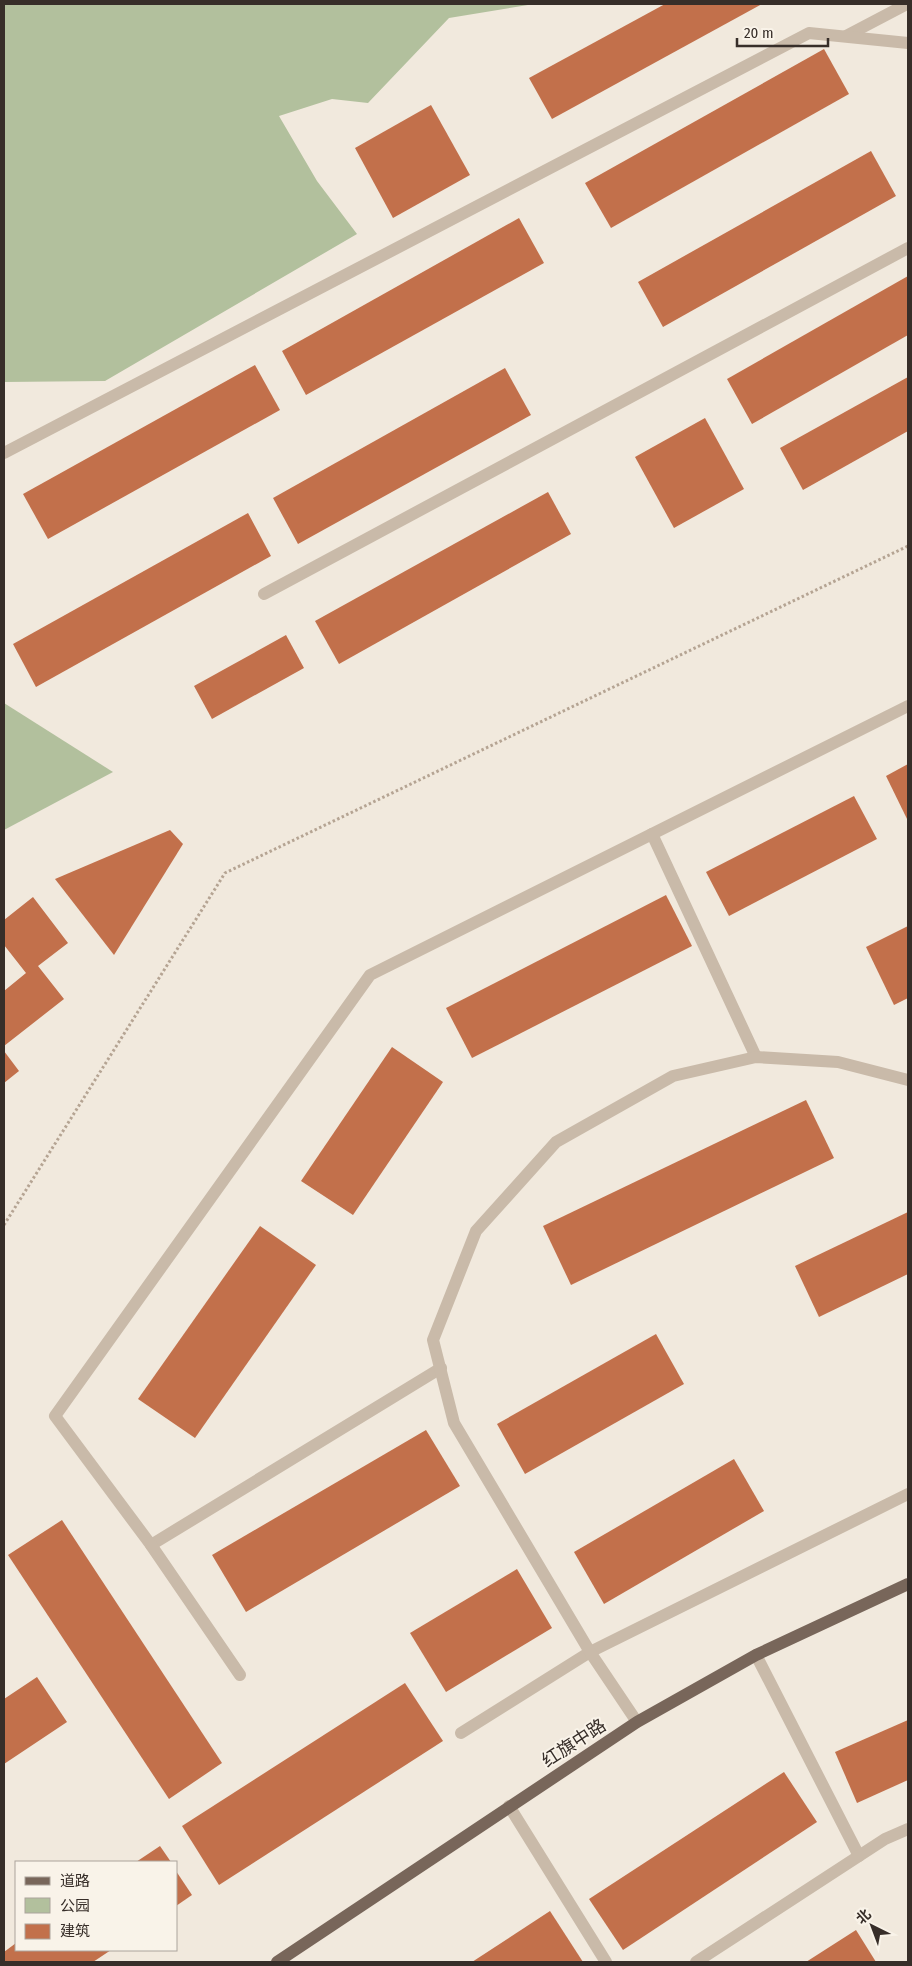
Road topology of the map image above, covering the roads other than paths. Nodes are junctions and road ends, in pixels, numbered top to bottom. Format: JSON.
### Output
{"nodes":[{"id":1,"x":907,"y":4,"type":"edge"},
{"id":2,"x":846,"y":36,"type":"junction"},
{"id":3,"x":908,"y":42,"type":"edge"},
{"id":4,"x":908,"y":248,"type":"edge"},
{"id":5,"x":4,"y":453,"type":"edge"},
{"id":6,"x":264,"y":594,"type":"dead end"},
{"id":7,"x":908,"y":706,"type":"edge"},
{"id":8,"x":652,"y":834,"type":"junction"},
{"id":9,"x":756,"y":1057,"type":"junction"},
{"id":10,"x":908,"y":1080,"type":"edge"},
{"id":11,"x":441,"y":1368,"type":"junction"},
{"id":12,"x":908,"y":1494,"type":"edge"},
{"id":13,"x":150,"y":1545,"type":"junction"},
{"id":14,"x":908,"y":1584,"type":"edge"},
{"id":15,"x":590,"y":1652,"type":"junction"},
{"id":16,"x":756,"y":1655,"type":"junction"},
{"id":17,"x":240,"y":1675,"type":"dead end"},
{"id":18,"x":637,"y":1722,"type":"junction"},
{"id":19,"x":461,"y":1732,"type":"dead end"},
{"id":20,"x":509,"y":1806,"type":"junction"},
{"id":21,"x":908,"y":1829,"type":"edge"},
{"id":22,"x":859,"y":1856,"type":"junction"},
{"id":23,"x":278,"y":1962,"type":"edge"},
{"id":24,"x":606,"y":1962,"type":"edge"},
{"id":25,"x":696,"y":1962,"type":"edge"}],
"edges":[{"from":1,"to":2,"type":"street"},
{"from":2,"to":3,"type":"street"},
{"from":2,"to":5,"type":"street"},
{"from":4,"to":6,"type":"street"},
{"from":7,"to":8,"type":"street"},
{"from":8,"to":9,"type":"street"},
{"from":8,"to":13,"type":"street"},
{"from":9,"to":10,"type":"street"},
{"from":9,"to":11,"type":"street"},
{"from":11,"to":13,"type":"street"},
{"from":11,"to":15,"type":"street"},
{"from":12,"to":15,"type":"street"},
{"from":13,"to":17,"type":"street"},
{"from":14,"to":16,"type":"main road","name":"红旗中路"},
{"from":15,"to":18,"type":"street"},
{"from":15,"to":19,"type":"street"},
{"from":16,"to":18,"type":"main road","name":"红旗中路"},
{"from":16,"to":22,"type":"street"},
{"from":18,"to":20,"type":"main road","name":"红旗中路"},
{"from":20,"to":23,"type":"main road","name":"红旗中路"},
{"from":20,"to":24,"type":"street"},
{"from":21,"to":22,"type":"street"},
{"from":22,"to":25,"type":"street"}]}
